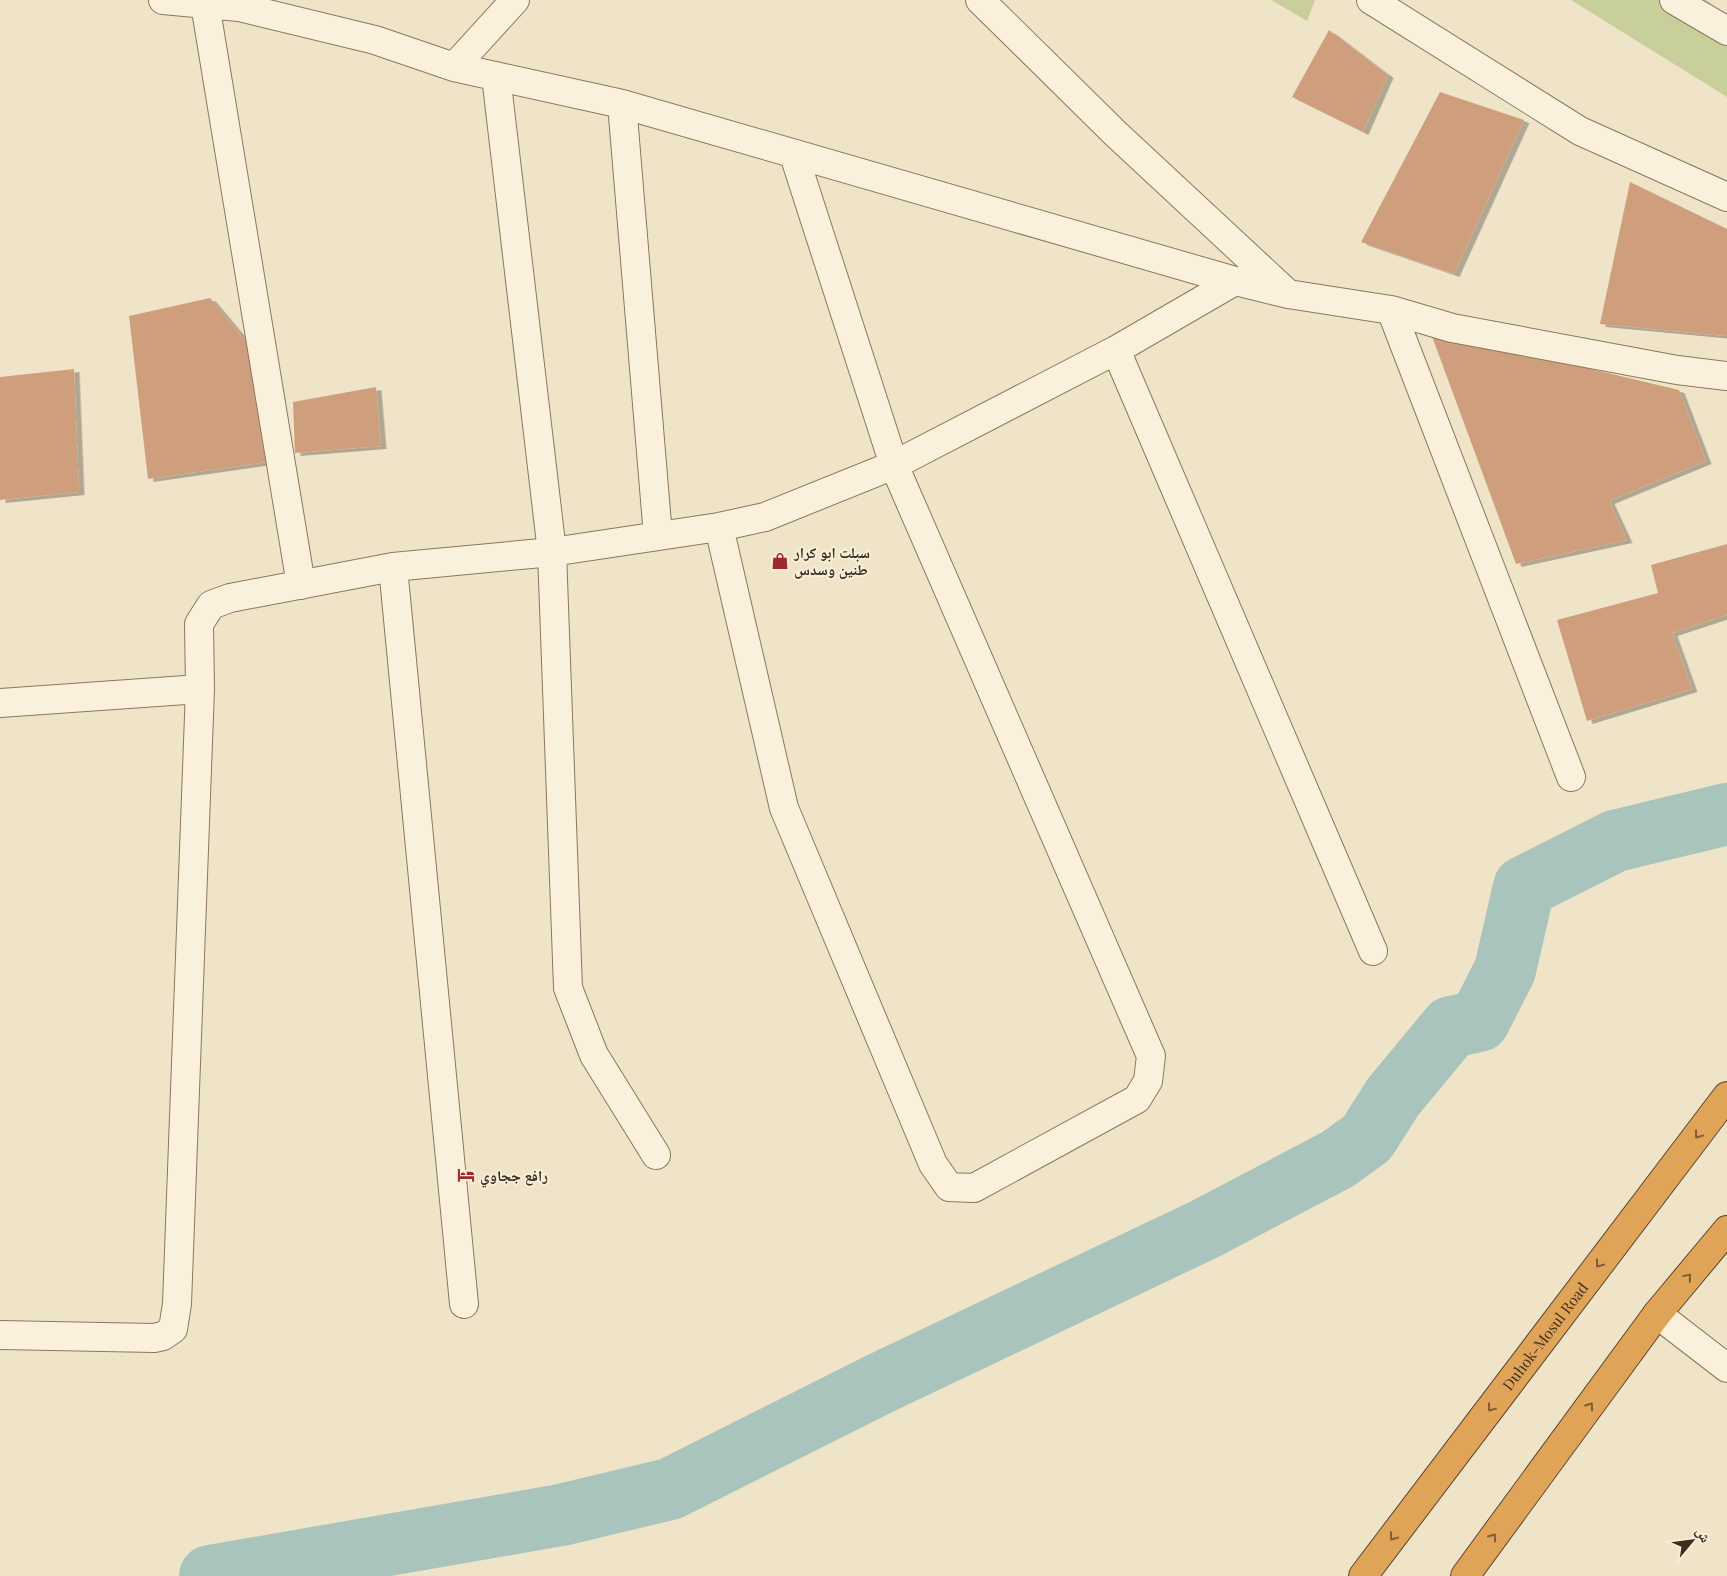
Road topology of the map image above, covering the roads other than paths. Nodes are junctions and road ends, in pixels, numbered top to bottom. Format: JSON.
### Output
{"nodes":[{"id":1,"x":163,"y":0,"type":"edge"},
{"id":2,"x":515,"y":0,"type":"edge"},
{"id":3,"x":980,"y":0,"type":"edge"},
{"id":4,"x":1372,"y":0,"type":"edge"},
{"id":5,"x":1674,"y":0,"type":"edge"},
{"id":6,"x":207,"y":2,"type":"edge"},
{"id":7,"x":1727,"y":31,"type":"edge"},
{"id":8,"x":454,"y":67,"type":"junction"},
{"id":9,"x":496,"y":76,"type":"junction"},
{"id":10,"x":622,"y":104,"type":"junction"},
{"id":11,"x":794,"y":155,"type":"junction"},
{"id":12,"x":1727,"y":197,"type":"edge"},
{"id":13,"x":1235,"y":281,"type":"junction"},
{"id":14,"x":1288,"y":294,"type":"junction"},
{"id":15,"x":1391,"y":310,"type":"junction"},
{"id":16,"x":1116,"y":350,"type":"junction"},
{"id":17,"x":1727,"y":376,"type":"edge"},
{"id":18,"x":894,"y":465,"type":"junction"},
{"id":19,"x":719,"y":527,"type":"junction"},
{"id":20,"x":658,"y":536,"type":"junction"},
{"id":21,"x":552,"y":552,"type":"junction"},
{"id":22,"x":393,"y":567,"type":"junction"},
{"id":23,"x":301,"y":585,"type":"junction"},
{"id":24,"x":200,"y":689,"type":"junction"},
{"id":25,"x":0,"y":703,"type":"edge"},
{"id":26,"x":1571,"y":777,"type":"dead end"},
{"id":27,"x":1373,"y":951,"type":"dead end"},
{"id":28,"x":1727,"y":1096,"type":"edge"},
{"id":29,"x":656,"y":1155,"type":"dead end"},
{"id":30,"x":1727,"y":1230,"type":"edge"},
{"id":31,"x":464,"y":1304,"type":"dead end"},
{"id":32,"x":1657,"y":1314,"type":"junction"},
{"id":33,"x":0,"y":1335,"type":"edge"},
{"id":34,"x":1727,"y":1368,"type":"edge"},
{"id":35,"x":1363,"y":1576,"type":"edge"},
{"id":36,"x":1464,"y":1576,"type":"edge"}],
"edges":[{"from":1,"to":6,"type":"street"},
{"from":2,"to":8,"type":"street"},
{"from":3,"to":14,"type":"street"},
{"from":4,"to":12,"type":"street"},
{"from":5,"to":7,"type":"street"},
{"from":6,"to":8,"type":"street"},
{"from":6,"to":23,"type":"street"},
{"from":8,"to":9,"type":"street"},
{"from":9,"to":10,"type":"street"},
{"from":9,"to":21,"type":"street"},
{"from":10,"to":11,"type":"street"},
{"from":10,"to":20,"type":"street"},
{"from":11,"to":13,"type":"street"},
{"from":11,"to":18,"type":"street"},
{"from":13,"to":14,"type":"street"},
{"from":13,"to":16,"type":"street"},
{"from":14,"to":15,"type":"street"},
{"from":15,"to":17,"type":"street"},
{"from":15,"to":26,"type":"street"},
{"from":16,"to":18,"type":"street"},
{"from":16,"to":27,"type":"street"},
{"from":18,"to":19,"type":"street"},
{"from":18,"to":19,"type":"street"},
{"from":19,"to":20,"type":"street"},
{"from":20,"to":21,"type":"street"},
{"from":21,"to":22,"type":"street"},
{"from":21,"to":29,"type":"street"},
{"from":22,"to":23,"type":"street"},
{"from":22,"to":31,"type":"street"},
{"from":23,"to":24,"type":"street"},
{"from":24,"to":25,"type":"street"},
{"from":24,"to":33,"type":"street"},
{"from":28,"to":35,"type":"highway","name":"Duhok-Mosul Road","one_way":true},
{"from":32,"to":30,"type":"highway","one_way":true},
{"from":32,"to":34,"type":"street"},
{"from":36,"to":32,"type":"highway","one_way":true}]}
